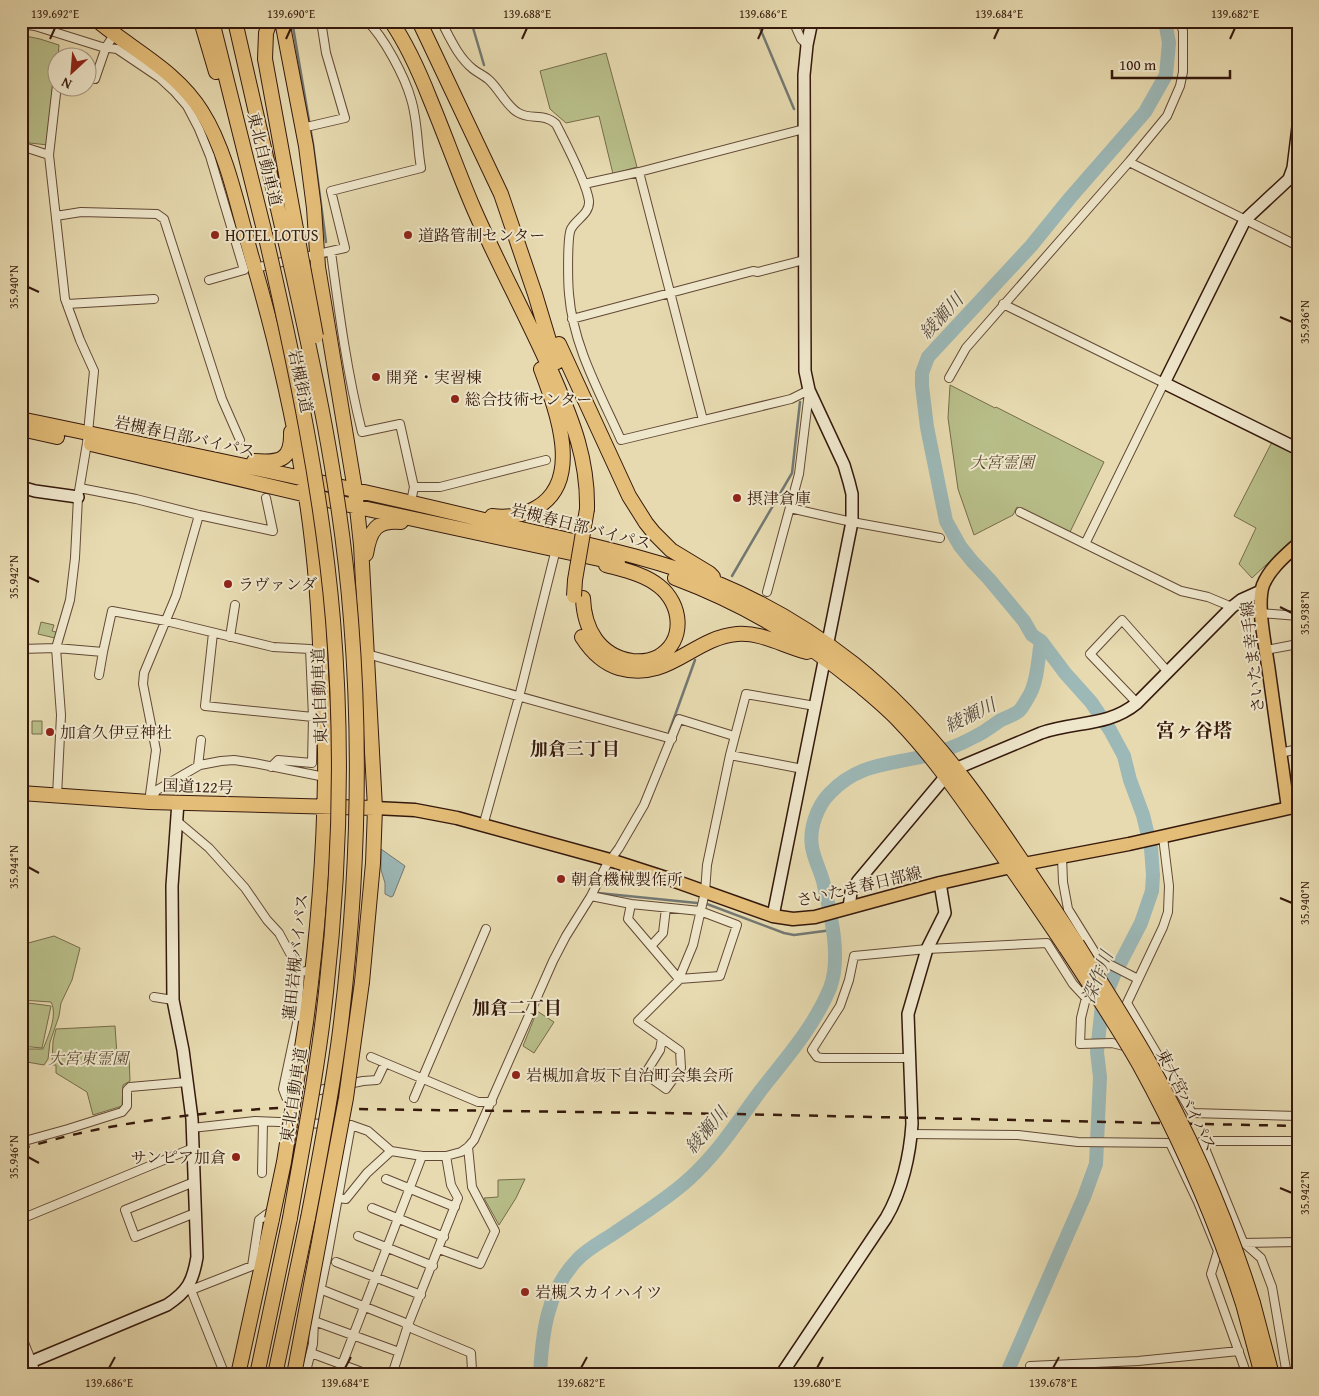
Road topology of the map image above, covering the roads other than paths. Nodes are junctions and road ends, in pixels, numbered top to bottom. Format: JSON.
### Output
{"nodes":[{"id":1,"x":98,"y":21,"type":"edge"},
{"id":2,"x":201,"y":21,"type":"edge"},
{"id":3,"x":212,"y":21,"type":"edge"},
{"id":4,"x":235,"y":21,"type":"edge"},
{"id":5,"x":270,"y":21,"type":"edge"},
{"id":6,"x":282,"y":21,"type":"edge"},
{"id":7,"x":321,"y":21,"type":"edge"},
{"id":8,"x":368,"y":21,"type":"edge"},
{"id":9,"x":391,"y":21,"type":"edge"},
{"id":10,"x":403,"y":21,"type":"edge"},
{"id":11,"x":417,"y":21,"type":"edge"},
{"id":12,"x":441,"y":21,"type":"edge"},
{"id":13,"x":793,"y":21,"type":"edge"},
{"id":14,"x":812,"y":21,"type":"edge"},
{"id":15,"x":1180,"y":21,"type":"edge"},
{"id":16,"x":21,"y":24,"type":"edge"},
{"id":17,"x":114,"y":35,"type":"junction"},
{"id":18,"x":807,"y":45,"type":"junction"},
{"id":19,"x":106,"y":47,"type":"junction"},
{"id":20,"x":98,"y":73,"type":"edge"},
{"id":21,"x":55,"y":98,"type":"edge"},
{"id":22,"x":302,"y":128,"type":"junction"},
{"id":23,"x":1298,"y":128,"type":"edge"},
{"id":24,"x":804,"y":129,"type":"junction"},
{"id":25,"x":447,"y":137,"type":"junction"},
{"id":26,"x":21,"y":146,"type":"edge"},
{"id":27,"x":244,"y":151,"type":"junction"},
{"id":28,"x":49,"y":155,"type":"junction"},
{"id":29,"x":1129,"y":162,"type":"junction"},
{"id":30,"x":639,"y":172,"type":"junction"},
{"id":31,"x":584,"y":184,"type":"junction"},
{"id":32,"x":56,"y":216,"type":"junction"},
{"id":33,"x":1245,"y":220,"type":"junction"},
{"id":34,"x":290,"y":230,"type":"junction"},
{"id":35,"x":1298,"y":246,"type":"edge"},
{"id":36,"x":324,"y":253,"type":"junction"},
{"id":37,"x":804,"y":260,"type":"junction"},
{"id":38,"x":255,"y":268,"type":"junction"},
{"id":39,"x":209,"y":280,"type":"dead end"},
{"id":40,"x":670,"y":293,"type":"junction"},
{"id":41,"x":535,"y":294,"type":"junction"},
{"id":42,"x":154,"y":299,"type":"dead end"},
{"id":43,"x":519,"y":303,"type":"junction"},
{"id":44,"x":67,"y":304,"type":"junction"},
{"id":45,"x":1004,"y":304,"type":"junction"},
{"id":46,"x":572,"y":320,"type":"junction"},
{"id":47,"x":281,"y":366,"type":"junction"},
{"id":48,"x":949,"y":378,"type":"dead end"},
{"id":49,"x":1164,"y":383,"type":"junction"},
{"id":50,"x":809,"y":390,"type":"junction"},
{"id":51,"x":21,"y":419,"type":"edge"},
{"id":52,"x":704,"y":420,"type":"junction"},
{"id":53,"x":21,"y":429,"type":"edge"},
{"id":54,"x":87,"y":438,"type":"junction"},
{"id":55,"x":240,"y":440,"type":"dead end"},
{"id":56,"x":1298,"y":449,"type":"edge"},
{"id":57,"x":201,"y":458,"type":"junction"},
{"id":58,"x":546,"y":460,"type":"dead end"},
{"id":59,"x":304,"y":480,"type":"junction"},
{"id":60,"x":21,"y":487,"type":"edge"},
{"id":61,"x":414,"y":487,"type":"junction"},
{"id":62,"x":281,"y":489,"type":"junction"},
{"id":63,"x":355,"y":490,"type":"junction"},
{"id":64,"x":79,"y":492,"type":"junction"},
{"id":65,"x":306,"y":495,"type":"junction"},
{"id":66,"x":266,"y":498,"type":"dead end"},
{"id":67,"x":414,"y":503,"type":"junction"},
{"id":68,"x":358,"y":507,"type":"junction"},
{"id":69,"x":790,"y":508,"type":"junction"},
{"id":70,"x":591,"y":510,"type":"junction"},
{"id":71,"x":1020,"y":512,"type":"dead end"},
{"id":72,"x":199,"y":515,"type":"junction"},
{"id":73,"x":852,"y":522,"type":"junction"},
{"id":74,"x":310,"y":525,"type":"junction"},
{"id":75,"x":476,"y":532,"type":"junction"},
{"id":76,"x":940,"y":538,"type":"dead end"},
{"id":77,"x":1085,"y":544,"type":"junction"},
{"id":78,"x":1298,"y":544,"type":"edge"},
{"id":79,"x":558,"y":550,"type":"junction"},
{"id":80,"x":362,"y":574,"type":"junction"},
{"id":81,"x":720,"y":585,"type":"junction"},
{"id":82,"x":1262,"y":591,"type":"junction"},
{"id":83,"x":767,"y":592,"type":"dead end"},
{"id":84,"x":578,"y":597,"type":"junction"},
{"id":85,"x":235,"y":605,"type":"dead end"},
{"id":86,"x":1232,"y":607,"type":"junction"},
{"id":87,"x":1261,"y":613,"type":"junction"},
{"id":88,"x":1298,"y":616,"type":"edge"},
{"id":89,"x":166,"y":621,"type":"junction"},
{"id":90,"x":213,"y":633,"type":"junction"},
{"id":91,"x":230,"y":637,"type":"junction"},
{"id":92,"x":1298,"y":644,"type":"edge"},
{"id":93,"x":56,"y":648,"type":"junction"},
{"id":94,"x":21,"y":649,"type":"edge"},
{"id":95,"x":1266,"y":650,"type":"junction"},
{"id":96,"x":103,"y":652,"type":"junction"},
{"id":97,"x":824,"y":653,"type":"junction"},
{"id":98,"x":367,"y":654,"type":"junction"},
{"id":99,"x":1168,"y":672,"type":"junction"},
{"id":100,"x":99,"y":675,"type":"dead end"},
{"id":101,"x":519,"y":697,"type":"junction"},
{"id":102,"x":1137,"y":703,"type":"junction"},
{"id":103,"x":815,"y":706,"type":"junction"},
{"id":104,"x":312,"y":716,"type":"junction"},
{"id":105,"x":734,"y":736,"type":"junction"},
{"id":106,"x":672,"y":739,"type":"junction"},
{"id":107,"x":201,"y":740,"type":"dead end"},
{"id":108,"x":1298,"y":749,"type":"edge"},
{"id":109,"x":1280,"y":753,"type":"junction"},
{"id":110,"x":730,"y":755,"type":"junction"},
{"id":111,"x":198,"y":766,"type":"junction"},
{"id":112,"x":271,"y":766,"type":"junction"},
{"id":113,"x":947,"y":768,"type":"junction"},
{"id":114,"x":803,"y":769,"type":"junction"},
{"id":115,"x":325,"y":777,"type":"junction"},
{"id":116,"x":21,"y":793,"type":"edge"},
{"id":117,"x":57,"y":796,"type":"junction"},
{"id":118,"x":149,"y":802,"type":"junction"},
{"id":119,"x":178,"y":802,"type":"junction"},
{"id":120,"x":323,"y":807,"type":"junction"},
{"id":121,"x":1293,"y":807,"type":"edge"},
{"id":122,"x":375,"y":808,"type":"junction"},
{"id":123,"x":178,"y":821,"type":"junction"},
{"id":124,"x":483,"y":826,"type":"junction"},
{"id":125,"x":1161,"y":837,"type":"junction"},
{"id":126,"x":1062,"y":857,"type":"junction"},
{"id":127,"x":610,"y":860,"type":"junction"},
{"id":128,"x":1018,"y":866,"type":"junction"},
{"id":129,"x":940,"y":883,"type":"junction"},
{"id":130,"x":591,"y":896,"type":"junction"},
{"id":131,"x":702,"y":902,"type":"junction"},
{"id":132,"x":631,"y":904,"type":"junction"},
{"id":133,"x":666,"y":908,"type":"junction"},
{"id":134,"x":844,"y":909,"type":"junction"},
{"id":135,"x":773,"y":916,"type":"junction"},
{"id":136,"x":486,"y":929,"type":"dead end"},
{"id":137,"x":651,"y":946,"type":"junction"},
{"id":138,"x":927,"y":948,"type":"junction"},
{"id":139,"x":307,"y":971,"type":"junction"},
{"id":140,"x":1138,"y":978,"type":"junction"},
{"id":141,"x":679,"y":979,"type":"junction"},
{"id":142,"x":154,"y":997,"type":"dead end"},
{"id":143,"x":173,"y":1000,"type":"junction"},
{"id":144,"x":662,"y":1038,"type":"junction"},
{"id":145,"x":1159,"y":1056,"type":"junction"},
{"id":146,"x":371,"y":1057,"type":"dead end"},
{"id":147,"x":909,"y":1058,"type":"junction"},
{"id":148,"x":385,"y":1063,"type":"junction"},
{"id":149,"x":422,"y":1078,"type":"junction"},
{"id":150,"x":187,"y":1082,"type":"junction"},
{"id":151,"x":414,"y":1098,"type":"dead end"},
{"id":152,"x":492,"y":1102,"type":"junction"},
{"id":153,"x":1298,"y":1116,"type":"edge"},
{"id":154,"x":263,"y":1122,"type":"junction"},
{"id":155,"x":351,"y":1125,"type":"junction"},
{"id":156,"x":192,"y":1128,"type":"junction"},
{"id":157,"x":911,"y":1134,"type":"junction"},
{"id":158,"x":1298,"y":1141,"type":"edge"},
{"id":159,"x":21,"y":1142,"type":"edge"},
{"id":160,"x":468,"y":1147,"type":"junction"},
{"id":161,"x":192,"y":1148,"type":"junction"},
{"id":162,"x":391,"y":1151,"type":"junction"},
{"id":163,"x":422,"y":1156,"type":"junction"},
{"id":164,"x":446,"y":1156,"type":"junction"},
{"id":165,"x":262,"y":1173,"type":"dead end"},
{"id":166,"x":386,"y":1179,"type":"dead end"},
{"id":167,"x":194,"y":1182,"type":"junction"},
{"id":168,"x":410,"y":1188,"type":"junction"},
{"id":169,"x":338,"y":1198,"type":"junction"},
{"id":170,"x":1224,"y":1198,"type":"junction"},
{"id":171,"x":1198,"y":1202,"type":"junction"},
{"id":172,"x":455,"y":1207,"type":"junction"},
{"id":173,"x":372,"y":1208,"type":"dead end"},
{"id":174,"x":195,"y":1213,"type":"junction"},
{"id":175,"x":270,"y":1216,"type":"junction"},
{"id":176,"x":398,"y":1218,"type":"junction"},
{"id":177,"x":21,"y":1219,"type":"edge"},
{"id":178,"x":358,"y":1236,"type":"dead end"},
{"id":179,"x":444,"y":1236,"type":"junction"},
{"id":180,"x":1243,"y":1242,"type":"junction"},
{"id":181,"x":1298,"y":1242,"type":"edge"},
{"id":182,"x":387,"y":1248,"type":"junction"},
{"id":183,"x":439,"y":1249,"type":"junction"},
{"id":184,"x":1218,"y":1251,"type":"junction"},
{"id":185,"x":336,"y":1262,"type":"dead end"},
{"id":186,"x":432,"y":1266,"type":"junction"},
{"id":187,"x":376,"y":1278,"type":"junction"},
{"id":188,"x":190,"y":1287,"type":"junction"},
{"id":189,"x":325,"y":1291,"type":"dead end"},
{"id":190,"x":421,"y":1295,"type":"junction"},
{"id":191,"x":1248,"y":1304,"type":"junction"},
{"id":192,"x":364,"y":1307,"type":"junction"},
{"id":193,"x":314,"y":1321,"type":"junction"},
{"id":194,"x":408,"y":1325,"type":"junction"},
{"id":195,"x":21,"y":1335,"type":"edge"},
{"id":196,"x":353,"y":1335,"type":"junction"},
{"id":197,"x":1239,"y":1351,"type":"junction"},
{"id":198,"x":399,"y":1352,"type":"junction"},
{"id":199,"x":311,"y":1353,"type":"junction"},
{"id":200,"x":26,"y":1364,"type":"edge"},
{"id":201,"x":342,"y":1364,"type":"junction"},
{"id":202,"x":1030,"y":1366,"type":"dead end"},
{"id":203,"x":37,"y":1375,"type":"edge"},
{"id":204,"x":225,"y":1375,"type":"edge"},
{"id":205,"x":238,"y":1375,"type":"edge"},
{"id":206,"x":257,"y":1375,"type":"edge"},
{"id":207,"x":275,"y":1375,"type":"edge"},
{"id":208,"x":294,"y":1375,"type":"edge"},
{"id":209,"x":305,"y":1375,"type":"edge"},
{"id":210,"x":338,"y":1375,"type":"edge"},
{"id":211,"x":370,"y":1375,"type":"edge"},
{"id":212,"x":392,"y":1375,"type":"edge"},
{"id":213,"x":485,"y":1375,"type":"edge"},
{"id":214,"x":781,"y":1375,"type":"edge"},
{"id":215,"x":1247,"y":1375,"type":"edge"},
{"id":216,"x":1262,"y":1375,"type":"edge"},
{"id":217,"x":1272,"y":1375,"type":"edge"},
{"id":218,"x":1287,"y":1375,"type":"edge"}],
"edges":[{"from":1,"to":17,"type":"highway","name":"岩槻街道"},
{"from":2,"to":27,"type":"highway"},
{"from":3,"to":27,"type":"highway","name":"東北自動車道"},
{"from":4,"to":34,"type":"highway","name":"東北自動車道"},
{"from":5,"to":34,"type":"highway"},
{"from":6,"to":22,"type":"highway"},
{"from":7,"to":22,"type":"street"},
{"from":8,"to":36,"type":"street"},
{"from":9,"to":25,"type":"highway"},
{"from":10,"to":25,"type":"highway"},
{"from":11,"to":41,"type":"highway"},
{"from":12,"to":31,"type":"street"},
{"from":13,"to":18,"type":"street"},
{"from":14,"to":18,"type":"street"},
{"from":15,"to":29,"type":"street"},
{"from":16,"to":19,"type":"street"},
{"from":17,"to":19,"type":"street"},
{"from":17,"to":38,"type":"highway","name":"岩槻街道"},
{"from":18,"to":24,"type":"street"},
{"from":19,"to":20,"type":"street"},
{"from":19,"to":39,"type":"street"},
{"from":21,"to":28,"type":"street"},
{"from":22,"to":36,"type":"highway"},
{"from":23,"to":33,"type":"street"},
{"from":24,"to":30,"type":"street"},
{"from":24,"to":37,"type":"street"},
{"from":25,"to":43,"type":"highway"},
{"from":26,"to":28,"type":"street"},
{"from":27,"to":206,"type":"highway","name":"東北自動車道","bridge":true},
{"from":28,"to":32,"type":"street"},
{"from":29,"to":33,"type":"street"},
{"from":29,"to":45,"type":"street"},
{"from":30,"to":31,"type":"street"},
{"from":30,"to":40,"type":"street"},
{"from":31,"to":46,"type":"street"},
{"from":32,"to":44,"type":"street"},
{"from":32,"to":55,"type":"street"},
{"from":33,"to":35,"type":"street"},
{"from":33,"to":49,"type":"street"},
{"from":34,"to":207,"type":"highway","name":"東北自動車道","bridge":true},
{"from":36,"to":38,"type":"street"},
{"from":36,"to":61,"type":"street"},
{"from":36,"to":63,"type":"highway"},
{"from":37,"to":40,"type":"street"},
{"from":37,"to":50,"type":"street"},
{"from":38,"to":47,"type":"highway","name":"岩槻街道"},
{"from":40,"to":46,"type":"street"},
{"from":40,"to":52,"type":"street"},
{"from":41,"to":70,"type":"highway"},
{"from":41,"to":81,"type":"highway"},
{"from":42,"to":44,"type":"street"},
{"from":43,"to":67,"type":"highway"},
{"from":43,"to":70,"type":"highway"},
{"from":44,"to":54,"type":"street"},
{"from":45,"to":48,"type":"street"},
{"from":45,"to":49,"type":"street"},
{"from":46,"to":52,"type":"street"},
{"from":47,"to":57,"type":"highway"},
{"from":47,"to":59,"type":"highway","name":"岩槻街道"},
{"from":49,"to":56,"type":"street"},
{"from":49,"to":77,"type":"street"},
{"from":50,"to":52,"type":"street"},
{"from":50,"to":69,"type":"street"},
{"from":50,"to":73,"type":"street"},
{"from":51,"to":54,"type":"highway","name":"岩槻春日部バイパス"},
{"from":53,"to":54,"type":"highway","name":"岩槻春日部バイパス"},
{"from":54,"to":57,"type":"highway","name":"岩槻春日部バイパス"},
{"from":54,"to":62,"type":"highway","name":"岩槻春日部バイパス"},
{"from":54,"to":64,"type":"street"},
{"from":57,"to":59,"type":"highway","name":"岩槻春日部バイパス"},
{"from":58,"to":61,"type":"street"},
{"from":59,"to":63,"type":"highway","name":"岩槻春日部バイパス"},
{"from":59,"to":65,"type":"highway","name":"岩槻街道"},
{"from":60,"to":64,"type":"street"},
{"from":61,"to":67,"type":"street"},
{"from":62,"to":65,"type":"highway","name":"岩槻春日部バイパス"},
{"from":62,"to":74,"type":"highway"},
{"from":63,"to":67,"type":"highway","name":"岩槻春日部バイパス"},
{"from":63,"to":68,"type":"highway"},
{"from":64,"to":72,"type":"street"},
{"from":64,"to":93,"type":"street"},
{"from":65,"to":68,"type":"highway","name":"岩槻春日部バイパス"},
{"from":65,"to":74,"type":"highway","name":"岩槻街道"},
{"from":66,"to":72,"type":"street"},
{"from":67,"to":81,"type":"highway","name":"岩槻春日部バイパス"},
{"from":68,"to":75,"type":"highway","name":"岩槻春日部バイパス"},
{"from":68,"to":80,"type":"highway"},
{"from":69,"to":73,"type":"street"},
{"from":69,"to":83,"type":"street"},
{"from":70,"to":84,"type":"highway","bridge":true},
{"from":71,"to":77,"type":"street"},
{"from":72,"to":89,"type":"street"},
{"from":73,"to":76,"type":"street"},
{"from":73,"to":97,"type":"street"},
{"from":74,"to":115,"type":"highway","name":"岩槻街道"},
{"from":75,"to":79,"type":"highway","name":"岩槻春日部バイパス"},
{"from":75,"to":80,"type":"highway"},
{"from":77,"to":86,"type":"street"},
{"from":78,"to":82,"type":"main road","name":"さいたま幸手線"},
{"from":79,"to":84,"type":"highway"},
{"from":79,"to":97,"type":"highway","name":"岩槻春日部バイパス"},
{"from":79,"to":101,"type":"street"},
{"from":80,"to":98,"type":"highway"},
{"from":81,"to":97,"type":"highway","name":"岩槻春日部バイパス"},
{"from":82,"to":86,"type":"street"},
{"from":82,"to":87,"type":"main road","name":"さいたま幸手線"},
{"from":84,"to":97,"type":"highway"},
{"from":85,"to":91,"type":"street"},
{"from":86,"to":99,"type":"street"},
{"from":87,"to":88,"type":"street"},
{"from":87,"to":95,"type":"main road","name":"さいたま幸手線"},
{"from":89,"to":90,"type":"street"},
{"from":89,"to":96,"type":"street"},
{"from":89,"to":118,"type":"street"},
{"from":90,"to":91,"type":"street"},
{"from":90,"to":104,"type":"street"},
{"from":91,"to":104,"type":"street"},
{"from":92,"to":95,"type":"street"},
{"from":93,"to":94,"type":"street"},
{"from":93,"to":96,"type":"street"},
{"from":93,"to":117,"type":"street"},
{"from":95,"to":109,"type":"main road","name":"さいたま幸手線"},
{"from":96,"to":100,"type":"street"},
{"from":97,"to":103,"type":"street"},
{"from":97,"to":113,"type":"highway","name":"岩槻春日部バイパス"},
{"from":98,"to":101,"type":"street"},
{"from":98,"to":122,"type":"highway"},
{"from":99,"to":102,"type":"street"},
{"from":99,"to":102,"type":"street"},
{"from":101,"to":106,"type":"street"},
{"from":101,"to":124,"type":"street"},
{"from":102,"to":113,"type":"street"},
{"from":103,"to":105,"type":"street"},
{"from":103,"to":114,"type":"street"},
{"from":104,"to":112,"type":"street"},
{"from":105,"to":106,"type":"street"},
{"from":105,"to":110,"type":"street"},
{"from":106,"to":127,"type":"street"},
{"from":107,"to":111,"type":"street"},
{"from":108,"to":109,"type":"street"},
{"from":109,"to":121,"type":"main road","name":"さいたま幸手線"},
{"from":110,"to":114,"type":"street"},
{"from":110,"to":131,"type":"street"},
{"from":111,"to":112,"type":"street"},
{"from":111,"to":118,"type":"street"},
{"from":112,"to":115,"type":"street"},
{"from":113,"to":128,"type":"highway","name":"岩槻春日部バイパス"},
{"from":113,"to":134,"type":"street"},
{"from":114,"to":135,"type":"street"},
{"from":115,"to":120,"type":"highway","name":"岩槻街道"},
{"from":116,"to":117,"type":"highway","name":"国道122号"},
{"from":117,"to":118,"type":"highway","name":"国道122号"},
{"from":118,"to":119,"type":"highway","name":"国道122号"},
{"from":119,"to":120,"type":"highway","name":"国道122号"},
{"from":119,"to":123,"type":"street"},
{"from":120,"to":122,"type":"highway","name":"国道122号"},
{"from":120,"to":139,"type":"highway","name":"蓮田岩槻バイパス"},
{"from":121,"to":125,"type":"main road","name":"さいたま春日部線"},
{"from":122,"to":124,"type":"main road","name":"さいたま春日部線"},
{"from":122,"to":208,"type":"highway","bridge":true},
{"from":123,"to":139,"type":"street"},
{"from":123,"to":143,"type":"street"},
{"from":124,"to":127,"type":"main road","name":"さいたま春日部線"},
{"from":125,"to":126,"type":"main road","name":"さいたま春日部線"},
{"from":125,"to":140,"type":"street"},
{"from":126,"to":128,"type":"main road","name":"さいたま春日部線"},
{"from":126,"to":140,"type":"street"},
{"from":127,"to":130,"type":"street"},
{"from":127,"to":131,"type":"main road","name":"さいたま春日部線"},
{"from":128,"to":129,"type":"main road","name":"さいたま春日部線"},
{"from":128,"to":191,"type":"highway","name":"東大宮バイパス","bridge":true},
{"from":129,"to":134,"type":"main road","name":"さいたま春日部線"},
{"from":129,"to":138,"type":"street"},
{"from":130,"to":132,"type":"street"},
{"from":130,"to":152,"type":"street"},
{"from":131,"to":133,"type":"street"},
{"from":131,"to":135,"type":"main road","name":"さいたま春日部線"},
{"from":131,"to":141,"type":"street"},
{"from":131,"to":141,"type":"street"},
{"from":132,"to":133,"type":"street"},
{"from":132,"to":137,"type":"street"},
{"from":133,"to":137,"type":"street"},
{"from":134,"to":135,"type":"main road","name":"さいたま春日部線"},
{"from":136,"to":149,"type":"street"},
{"from":137,"to":141,"type":"street"},
{"from":138,"to":145,"type":"street"},
{"from":138,"to":147,"type":"street"},
{"from":138,"to":147,"type":"street"},
{"from":139,"to":148,"type":"street"},
{"from":139,"to":175,"type":"highway","name":"蓮田岩槻バイパス","bridge":true},
{"from":140,"to":145,"type":"street"},
{"from":141,"to":144,"type":"street"},
{"from":142,"to":143,"type":"street"},
{"from":143,"to":150,"type":"street"},
{"from":144,"to":144,"type":"street"},
{"from":145,"to":153,"type":"street"},
{"from":146,"to":148,"type":"street"},
{"from":147,"to":157,"type":"street"},
{"from":148,"to":149,"type":"street"},
{"from":149,"to":151,"type":"street"},
{"from":149,"to":152,"type":"street"},
{"from":150,"to":156,"type":"street"},
{"from":150,"to":159,"type":"street"},
{"from":152,"to":160,"type":"street"},
{"from":154,"to":155,"type":"street"},
{"from":154,"to":156,"type":"street"},
{"from":154,"to":165,"type":"street"},
{"from":155,"to":162,"type":"street"},
{"from":155,"to":169,"type":"street"},
{"from":156,"to":161,"type":"street"},
{"from":157,"to":171,"type":"street"},
{"from":157,"to":214,"type":"street"},
{"from":158,"to":170,"type":"street"},
{"from":160,"to":164,"type":"street"},
{"from":160,"to":183,"type":"street"},
{"from":161,"to":167,"type":"street"},
{"from":161,"to":177,"type":"street"},
{"from":162,"to":163,"type":"street"},
{"from":162,"to":169,"type":"street"},
{"from":163,"to":164,"type":"street"},
{"from":163,"to":168,"type":"street"},
{"from":164,"to":172,"type":"street"},
{"from":166,"to":168,"type":"street"},
{"from":167,"to":174,"type":"street"},
{"from":167,"to":174,"type":"street"},
{"from":168,"to":172,"type":"street"},
{"from":168,"to":176,"type":"street"},
{"from":169,"to":193,"type":"street"},
{"from":170,"to":171,"type":"street"},
{"from":170,"to":180,"type":"street"},
{"from":171,"to":184,"type":"street"},
{"from":172,"to":179,"type":"street"},
{"from":173,"to":176,"type":"street"},
{"from":174,"to":188,"type":"street"},
{"from":175,"to":188,"type":"street"},
{"from":175,"to":205,"type":"highway","name":"蓮田岩槻バイパス"},
{"from":176,"to":179,"type":"street"},
{"from":176,"to":182,"type":"street"},
{"from":178,"to":182,"type":"street"},
{"from":179,"to":183,"type":"street"},
{"from":180,"to":181,"type":"street"},
{"from":180,"to":184,"type":"street"},
{"from":180,"to":218,"type":"street"},
{"from":182,"to":186,"type":"street"},
{"from":182,"to":187,"type":"street"},
{"from":183,"to":186,"type":"street"},
{"from":184,"to":197,"type":"street"},
{"from":185,"to":187,"type":"street"},
{"from":186,"to":190,"type":"street"},
{"from":187,"to":190,"type":"street"},
{"from":187,"to":192,"type":"street"},
{"from":188,"to":200,"type":"street"},
{"from":188,"to":204,"type":"street"},
{"from":189,"to":192,"type":"street"},
{"from":190,"to":194,"type":"street"},
{"from":191,"to":216,"type":"highway","name":"東大宮バイパス"},
{"from":191,"to":217,"type":"highway","name":"東大宮バイパス"},
{"from":192,"to":194,"type":"street"},
{"from":192,"to":196,"type":"street"},
{"from":193,"to":196,"type":"street"},
{"from":193,"to":199,"type":"street"},
{"from":194,"to":198,"type":"street"},
{"from":194,"to":213,"type":"street"},
{"from":195,"to":200,"type":"street"},
{"from":196,"to":198,"type":"street"},
{"from":196,"to":201,"type":"street"},
{"from":197,"to":202,"type":"street"},
{"from":197,"to":215,"type":"street"},
{"from":198,"to":212,"type":"street"},
{"from":199,"to":201,"type":"street"},
{"from":199,"to":209,"type":"street"},
{"from":200,"to":203,"type":"street"},
{"from":201,"to":210,"type":"street"},
{"from":201,"to":211,"type":"street"}]}
